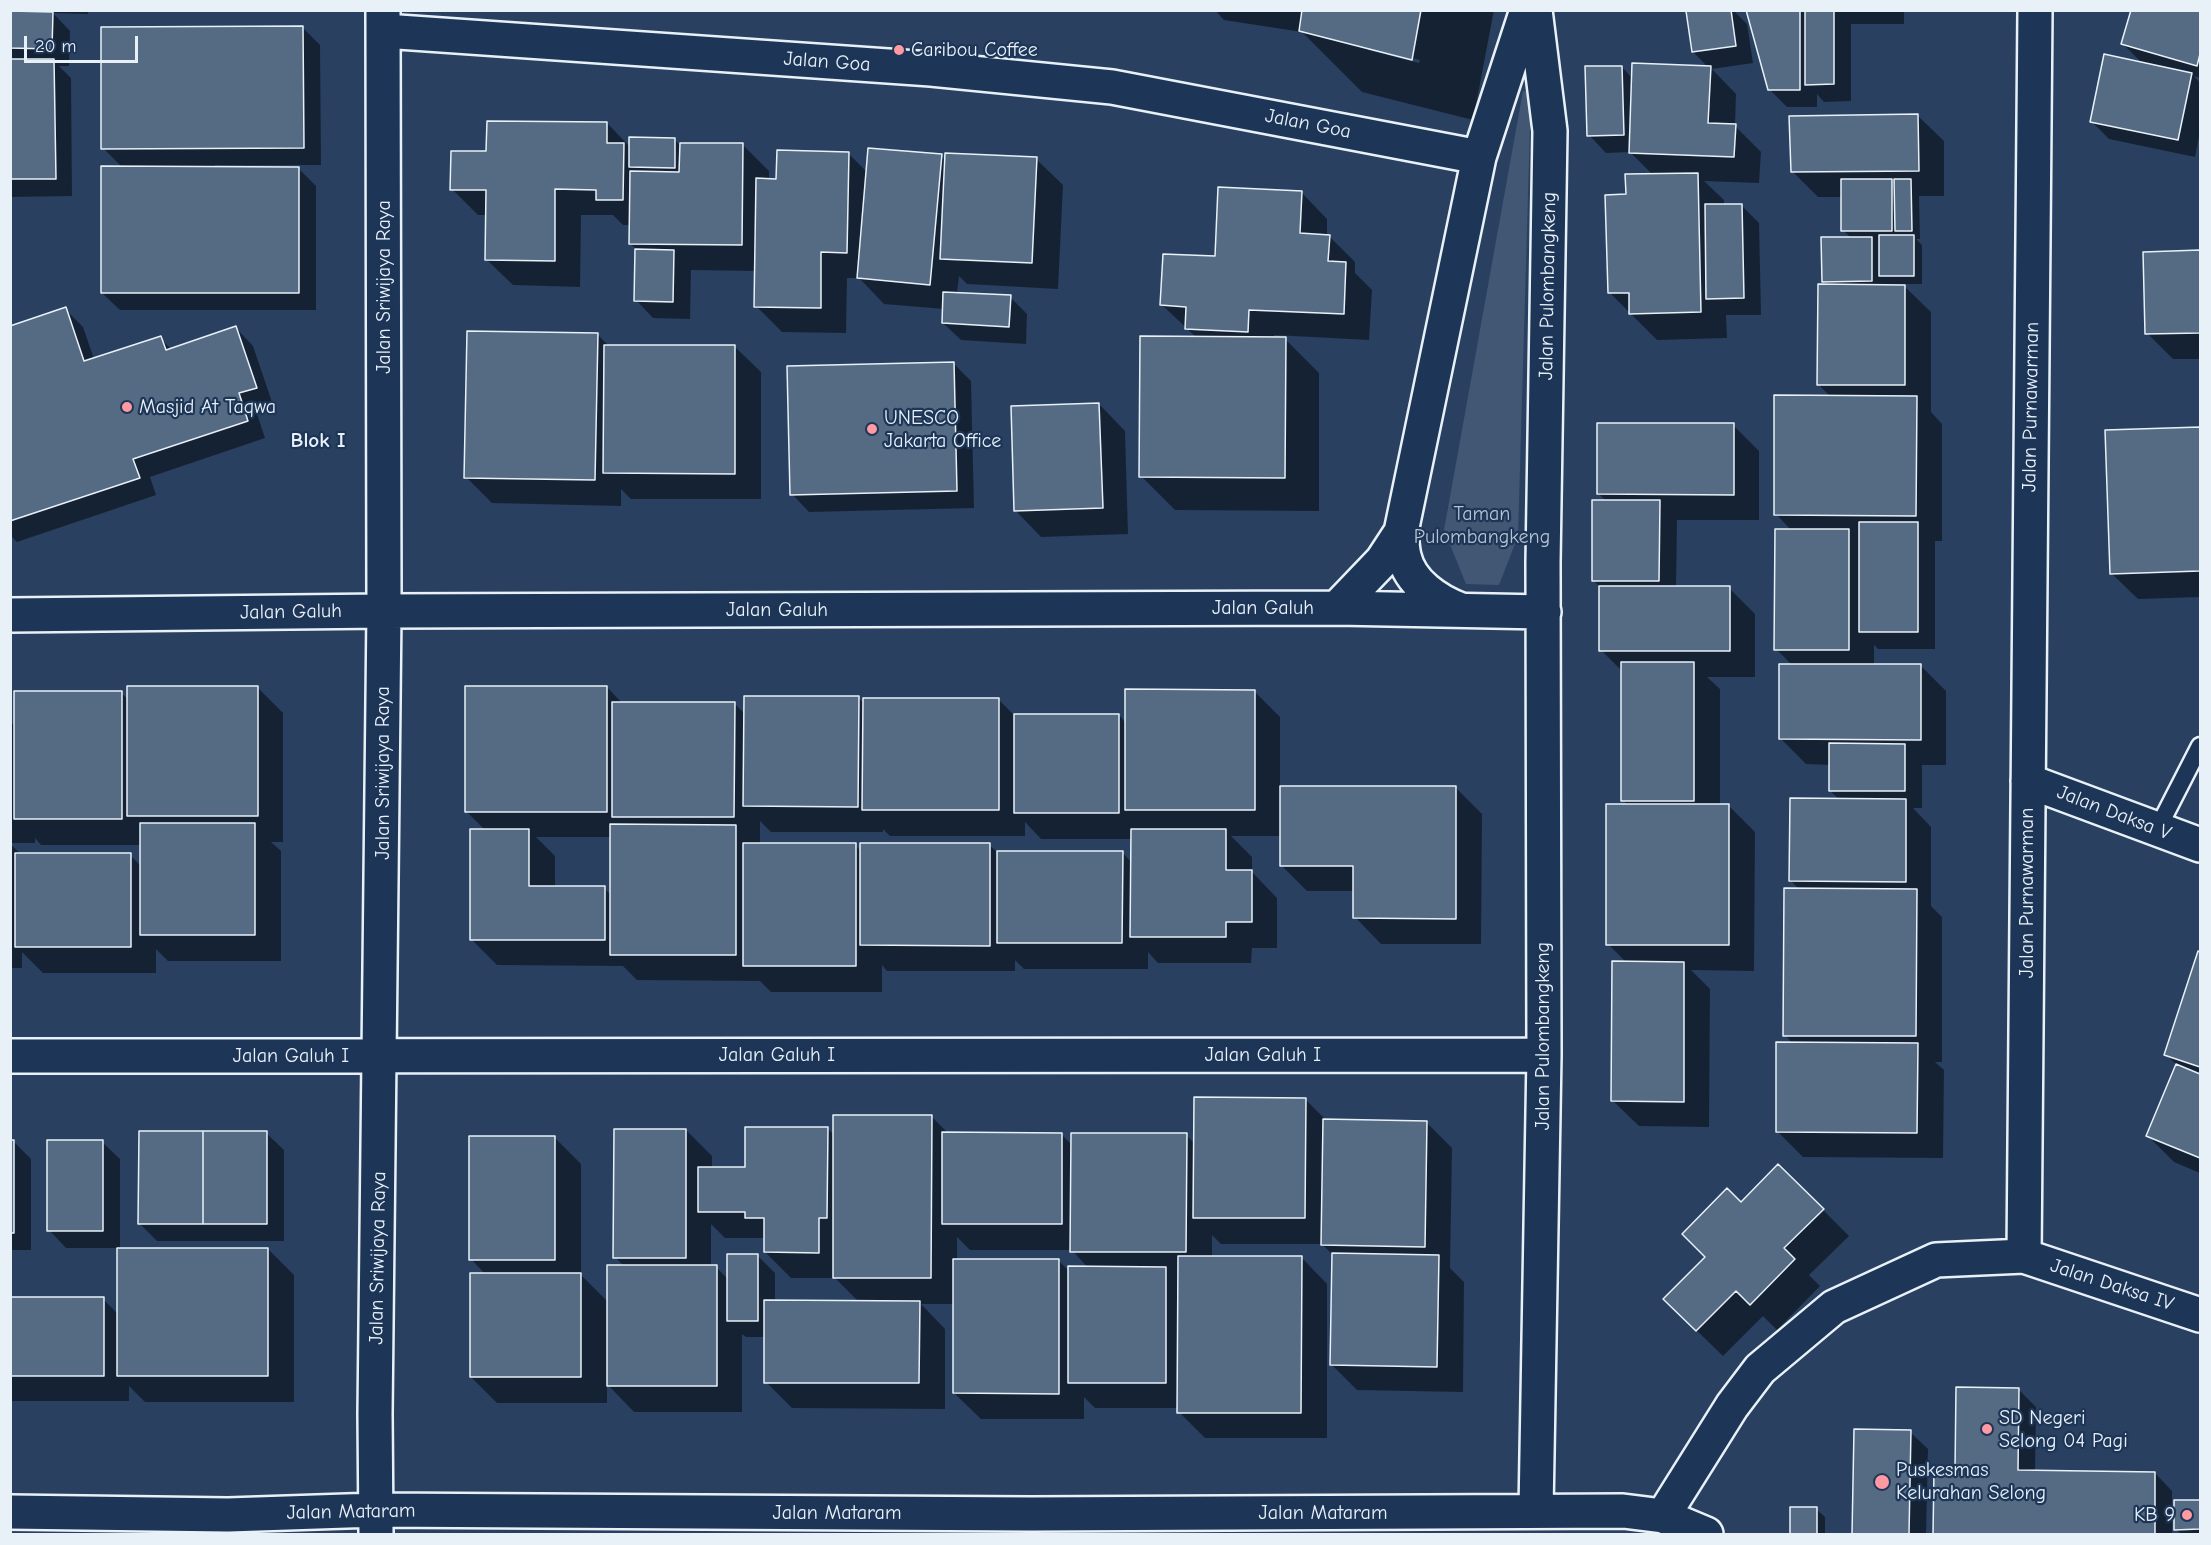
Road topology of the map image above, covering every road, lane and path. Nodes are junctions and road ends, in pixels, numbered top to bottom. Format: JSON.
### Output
{"nodes":[{"id":1,"x":1527,"y":10,"type":"edge"},
{"id":2,"x":1535,"y":10,"type":"edge"},
{"id":3,"x":2035,"y":10,"type":"edge"},
{"id":4,"x":383,"y":21,"type":"edge"},
{"id":5,"x":1506,"y":69,"type":"junction"},
{"id":6,"x":1543,"y":73,"type":"junction"},
{"id":7,"x":1479,"y":157,"type":"junction"},
{"id":8,"x":1401,"y":532,"type":"junction"},
{"id":9,"x":1543,"y":562,"type":"junction"},
{"id":10,"x":1337,"y":608,"type":"junction"},
{"id":11,"x":1460,"y":610,"type":"junction"},
{"id":12,"x":384,"y":611,"type":"junction"},
{"id":13,"x":1544,"y":612,"type":"junction"},
{"id":14,"x":10,"y":615,"type":"edge"},
{"id":15,"x":2200,"y":746,"type":"edge"},
{"id":16,"x":2028,"y":781,"type":"junction"},
{"id":17,"x":2157,"y":830,"type":"junction"},
{"id":18,"x":2200,"y":845,"type":"edge"},
{"id":19,"x":380,"y":1055,"type":"junction"},
{"id":20,"x":1544,"y":1055,"type":"junction"},
{"id":21,"x":10,"y":1056,"type":"edge"},
{"id":22,"x":2024,"y":1256,"type":"junction"},
{"id":23,"x":2200,"y":1314,"type":"edge"},
{"id":24,"x":1536,"y":1511,"type":"junction"},
{"id":25,"x":10,"y":1512,"type":"edge"},
{"id":26,"x":228,"y":1515,"type":"junction"},
{"id":27,"x":1664,"y":1516,"type":"junction"},
{"id":28,"x":376,"y":1522,"type":"edge"},
{"id":29,"x":1031,"y":1524,"type":"edge"},
{"id":30,"x":124,"y":1534,"type":"edge"},
{"id":31,"x":1707,"y":1534,"type":"edge"}],
"edges":[{"from":1,"to":5,"type":"street"},
{"from":2,"to":6,"type":"street","name":"Jalan Pulombangkeng"},
{"from":3,"to":16,"type":"street","name":"Jalan Purnawarman"},
{"from":4,"to":7,"type":"street","name":"Jalan Goa"},
{"from":4,"to":12,"type":"street","name":"Jalan Sriwijaya Raya"},
{"from":5,"to":6,"type":"street"},
{"from":5,"to":7,"type":"street"},
{"from":6,"to":9,"type":"street","name":"Jalan Pulombangkeng"},
{"from":7,"to":8,"type":"street"},
{"from":8,"to":10,"type":"street"},
{"from":8,"to":11,"type":"street"},
{"from":9,"to":11,"type":"street"},
{"from":9,"to":13,"type":"street","name":"Jalan Pulombangkeng"},
{"from":10,"to":11,"type":"street","name":"Jalan Galuh"},
{"from":10,"to":12,"type":"street","name":"Jalan Galuh"},
{"from":11,"to":13,"type":"street","name":"Jalan Galuh"},
{"from":12,"to":14,"type":"street","name":"Jalan Galuh"},
{"from":12,"to":19,"type":"street","name":"Jalan Sriwijaya Raya"},
{"from":13,"to":20,"type":"street","name":"Jalan Pulombangkeng"},
{"from":15,"to":17,"type":"lane"},
{"from":16,"to":17,"type":"street","name":"Jalan Daksa V"},
{"from":16,"to":22,"type":"street","name":"Jalan Purnawarman"},
{"from":17,"to":18,"type":"street","name":"Jalan Daksa V"},
{"from":19,"to":20,"type":"street","name":"Jalan Galuh I"},
{"from":19,"to":21,"type":"street","name":"Jalan Galuh I"},
{"from":19,"to":28,"type":"street","name":"Jalan Sriwijaya Raya"},
{"from":20,"to":24,"type":"street","name":"Jalan Pulombangkeng"},
{"from":22,"to":23,"type":"street","name":"Jalan Daksa IV"},
{"from":22,"to":27,"type":"street"},
{"from":24,"to":27,"type":"street","name":"Jalan Mataram"},
{"from":24,"to":29,"type":"street","name":"Jalan Mataram"},
{"from":25,"to":26,"type":"street","name":"Jalan Mataram"},
{"from":26,"to":28,"type":"street","name":"Jalan Mataram"},
{"from":26,"to":30,"type":"street"},
{"from":27,"to":31,"type":"street"},
{"from":28,"to":29,"type":"street","name":"Jalan Mataram"}]}
